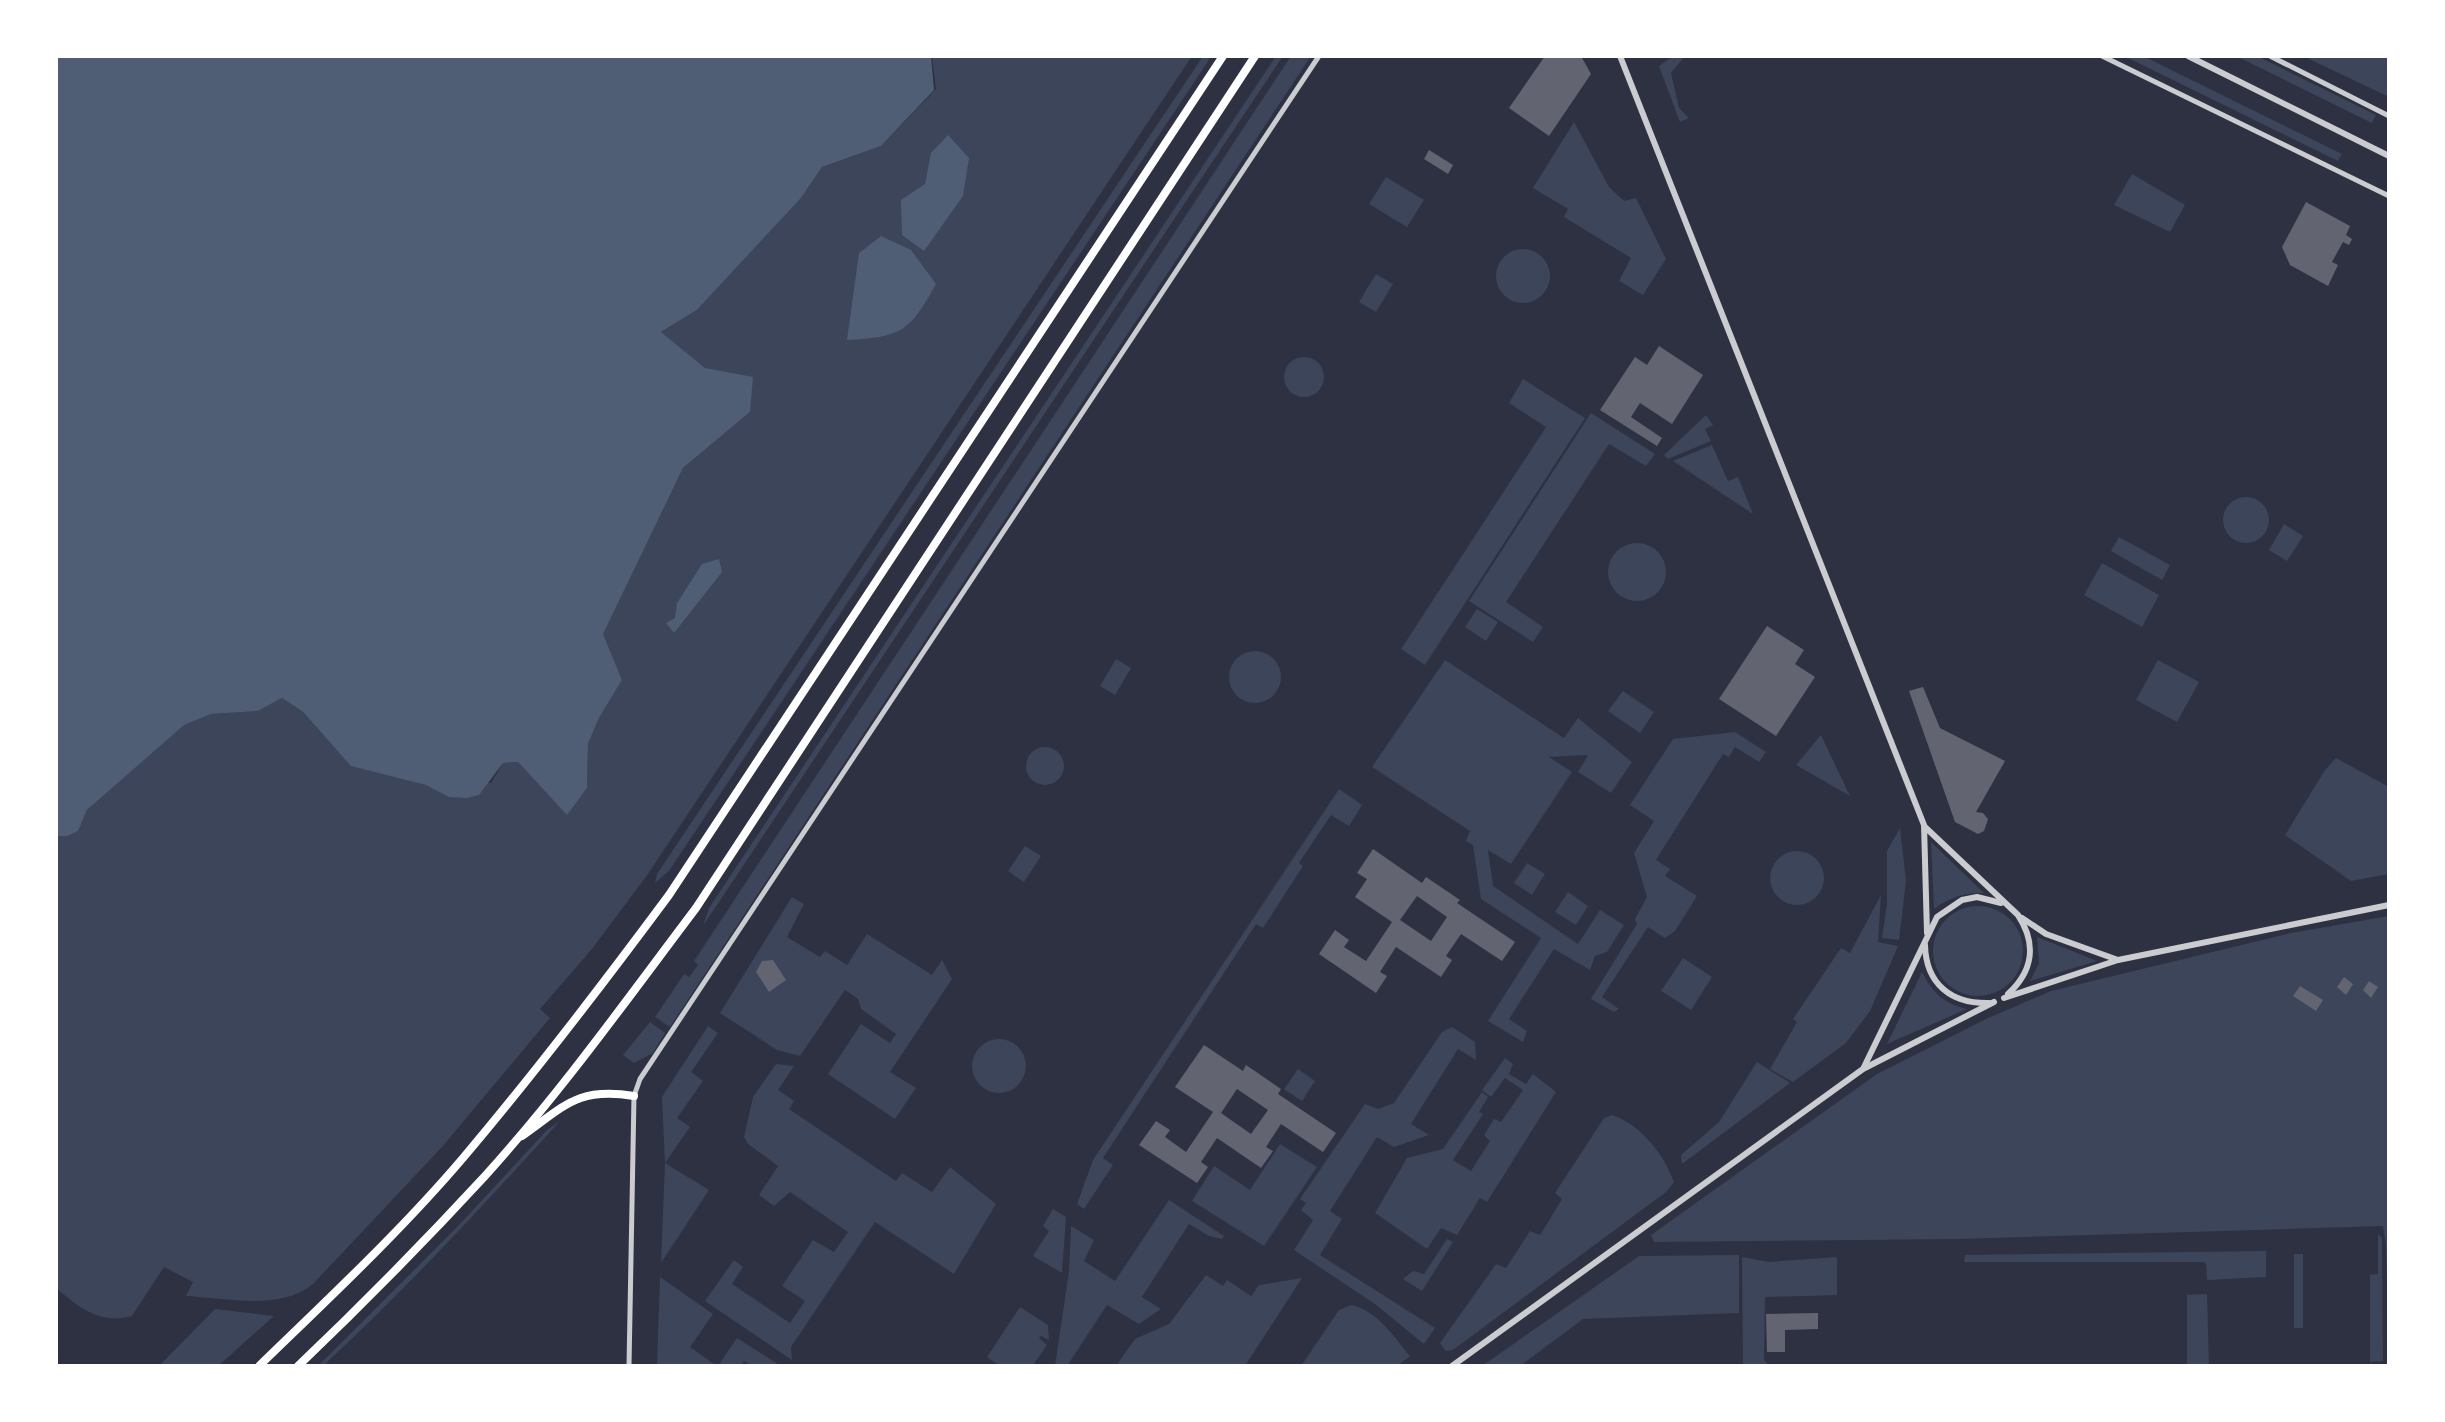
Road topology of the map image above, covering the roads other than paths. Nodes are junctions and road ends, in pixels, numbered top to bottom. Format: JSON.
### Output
{"nodes":[{"id":1,"x":1223,"y":56,"type":"edge"},
{"id":2,"x":1255,"y":56,"type":"edge"},
{"id":3,"x":1319,"y":56,"type":"edge"},
{"id":4,"x":1620,"y":56,"type":"edge"},
{"id":5,"x":2102,"y":56,"type":"edge"},
{"id":6,"x":2188,"y":56,"type":"edge"},
{"id":7,"x":2270,"y":56,"type":"edge"},
{"id":8,"x":2284,"y":59,"type":"edge"},
{"id":9,"x":2389,"y":116,"type":"edge"},
{"id":10,"x":2389,"y":156,"type":"edge"},
{"id":11,"x":2389,"y":196,"type":"edge"},
{"id":12,"x":1925,"y":827,"type":"junction"},
{"id":13,"x":2007,"y":905,"type":"junction"},
{"id":14,"x":2389,"y":905,"type":"edge"},
{"id":15,"x":2018,"y":915,"type":"junction"},
{"id":16,"x":1927,"y":933,"type":"junction"},
{"id":17,"x":1925,"y":945,"type":"junction"},
{"id":18,"x":2118,"y":960,"type":"junction"},
{"id":19,"x":2004,"y":998,"type":"junction"},
{"id":20,"x":1994,"y":1002,"type":"junction"},
{"id":21,"x":1863,"y":1069,"type":"junction"},
{"id":22,"x":635,"y":1096,"type":"junction"},
{"id":23,"x":514,"y":1142,"type":"junction"},
{"id":24,"x":259,"y":1366,"type":"edge"},
{"id":25,"x":298,"y":1366,"type":"edge"},
{"id":26,"x":629,"y":1366,"type":"edge"},
{"id":27,"x":1452,"y":1366,"type":"edge"}],
"edges":[{"from":1,"to":24,"type":"highway"},
{"from":2,"to":23,"type":"highway"},
{"from":3,"to":22,"type":"street"},
{"from":4,"to":12,"type":"street"},
{"from":5,"to":11,"type":"street"},
{"from":6,"to":10,"type":"street"},
{"from":7,"to":8,"type":"street"},
{"from":8,"to":9,"type":"street"},
{"from":12,"to":13,"type":"street"},
{"from":12,"to":16,"type":"street"},
{"from":13,"to":15,"type":"street"},
{"from":13,"to":16,"type":"street"},
{"from":14,"to":18,"type":"street"},
{"from":15,"to":18,"type":"street"},
{"from":15,"to":19,"type":"street"},
{"from":16,"to":17,"type":"street"},
{"from":17,"to":20,"type":"street"},
{"from":17,"to":21,"type":"street"},
{"from":18,"to":19,"type":"street"},
{"from":19,"to":20,"type":"street"},
{"from":20,"to":21,"type":"street"},
{"from":21,"to":27,"type":"street"},
{"from":22,"to":23,"type":"highway"},
{"from":22,"to":26,"type":"street"},
{"from":23,"to":25,"type":"highway"}]}
